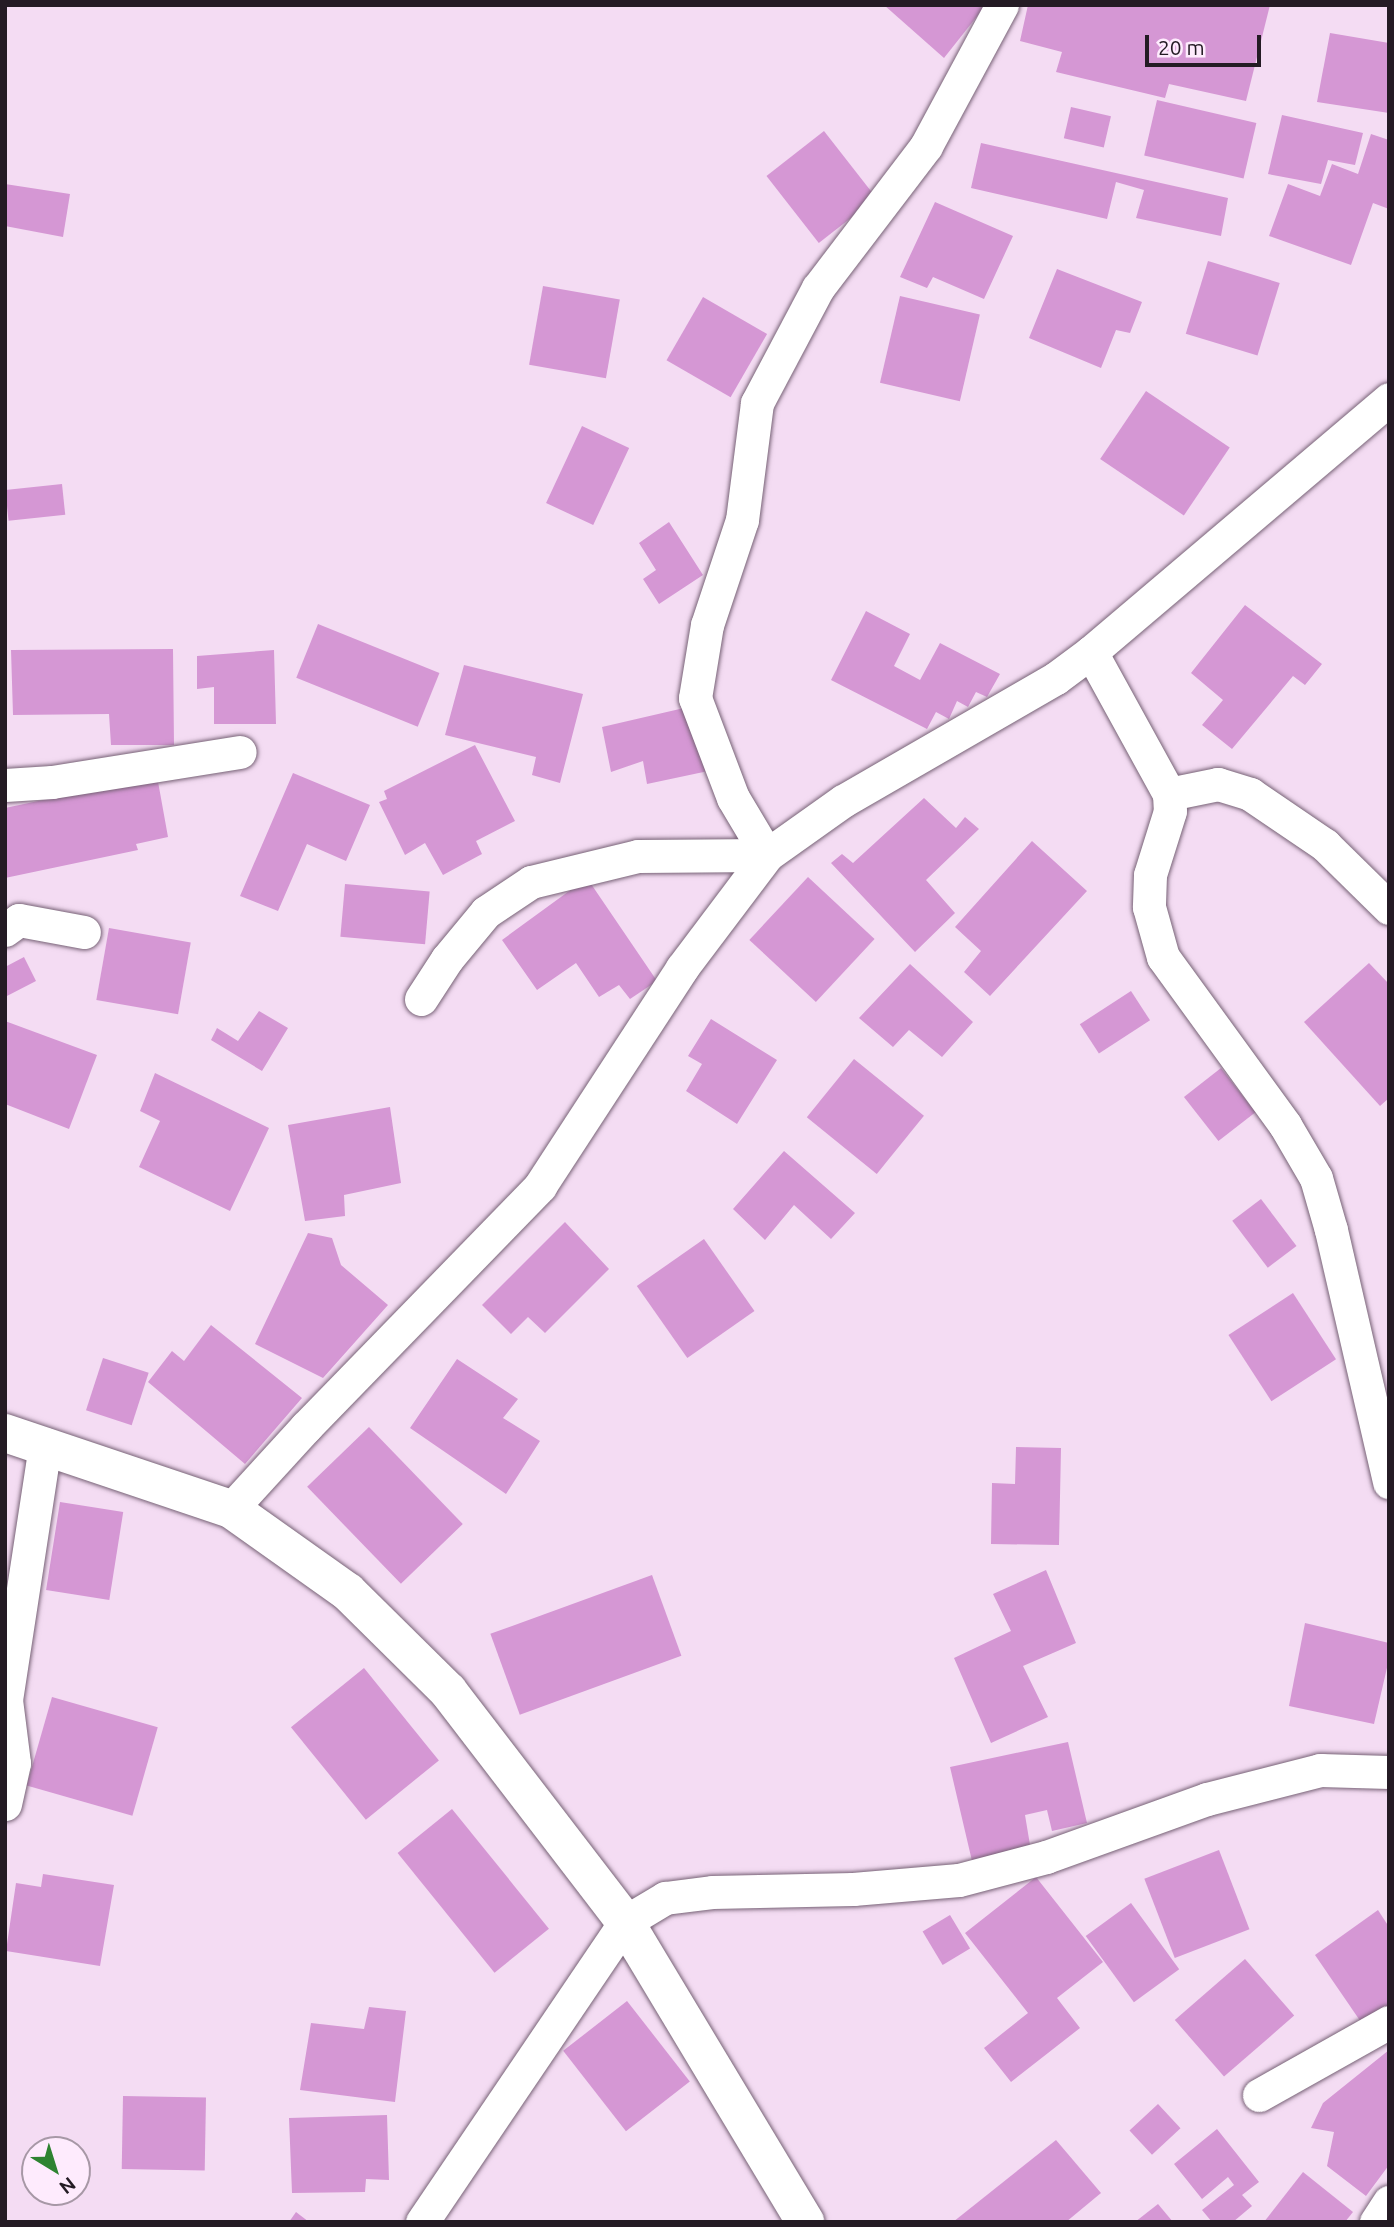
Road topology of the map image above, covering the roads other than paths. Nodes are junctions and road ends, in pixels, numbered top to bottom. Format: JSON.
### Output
{"nodes":[{"id":1,"x":1002,"y":5,"type":"edge"},
{"id":2,"x":1388,"y":401,"type":"edge"},
{"id":3,"x":1091,"y":652,"type":"junction"},
{"id":4,"x":240,"y":752,"type":"dead end"},
{"id":5,"x":5,"y":785,"type":"edge"},
{"id":6,"x":1169,"y":794,"type":"junction"},
{"id":7,"x":767,"y":855,"type":"junction"},
{"id":8,"x":1389,"y":908,"type":"edge"},
{"id":9,"x":5,"y":930,"type":"edge"},
{"id":10,"x":83,"y":932,"type":"dead end"},
{"id":11,"x":421,"y":999,"type":"dead end"},
{"id":12,"x":1380,"y":1401,"type":"edge"},
{"id":13,"x":5,"y":1433,"type":"edge"},
{"id":14,"x":45,"y":1444,"type":"junction"},
{"id":15,"x":1389,"y":1482,"type":"edge"},
{"id":16,"x":231,"y":1509,"type":"junction"},
{"id":17,"x":6,"y":1701,"type":"edge"},
{"id":18,"x":1389,"y":1772,"type":"edge"},
{"id":19,"x":5,"y":1804,"type":"edge"},
{"id":20,"x":625,"y":1923,"type":"junction"},
{"id":21,"x":1389,"y":2022,"type":"edge"},
{"id":22,"x":1259,"y":2095,"type":"dead end"},
{"id":23,"x":1389,"y":2202,"type":"edge"},
{"id":24,"x":422,"y":2222,"type":"edge"},
{"id":25,"x":805,"y":2222,"type":"edge"},
{"id":26,"x":1376,"y":2222,"type":"edge"}],
"edges":[{"from":1,"to":7,"type":"street"},
{"from":2,"to":3,"type":"street"},
{"from":3,"to":6,"type":"street"},
{"from":3,"to":7,"type":"street"},
{"from":4,"to":5,"type":"street"},
{"from":6,"to":8,"type":"street"},
{"from":6,"to":12,"type":"street"},
{"from":7,"to":11,"type":"street"},
{"from":7,"to":16,"type":"street"},
{"from":9,"to":10,"type":"street"},
{"from":12,"to":15,"type":"street"},
{"from":13,"to":14,"type":"street"},
{"from":14,"to":16,"type":"street"},
{"from":14,"to":17,"type":"street"},
{"from":16,"to":20,"type":"street"},
{"from":17,"to":19,"type":"street"},
{"from":18,"to":20,"type":"street"},
{"from":20,"to":24,"type":"street"},
{"from":20,"to":25,"type":"street"},
{"from":21,"to":22,"type":"street"},
{"from":23,"to":26,"type":"street"}]}
